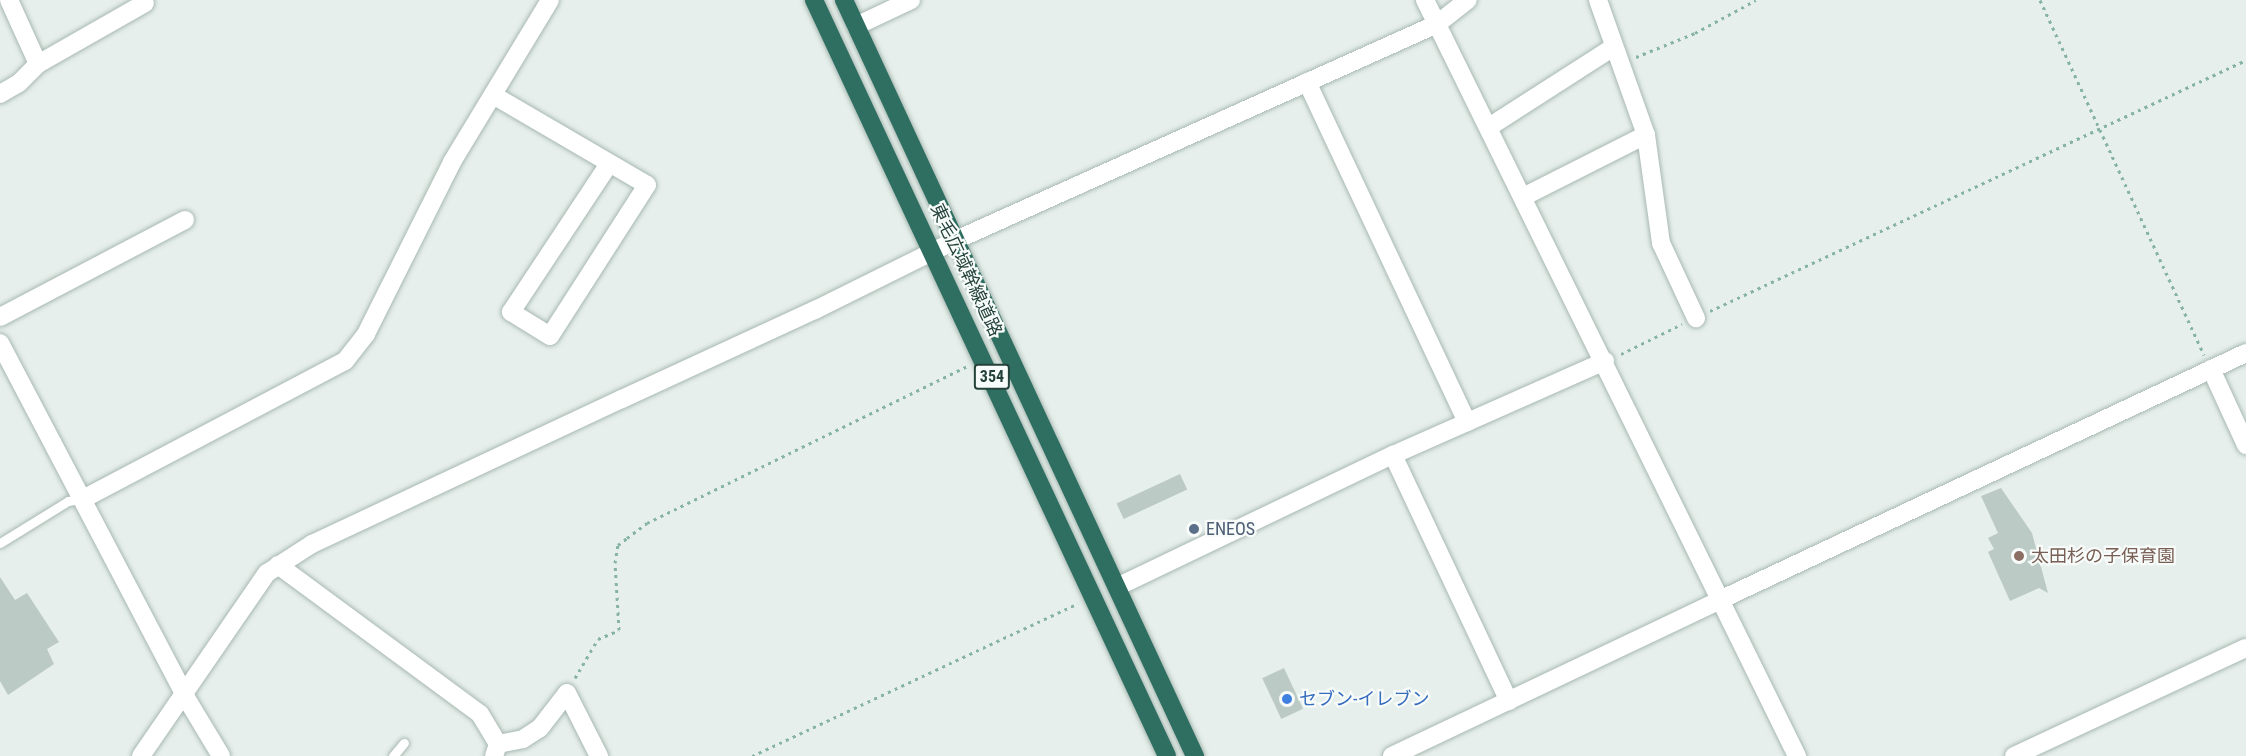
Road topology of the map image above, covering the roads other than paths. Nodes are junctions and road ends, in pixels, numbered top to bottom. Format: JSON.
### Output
{"nodes":[{"id":1,"x":9,"y":0,"type":"edge"},
{"id":2,"x":550,"y":0,"type":"edge"},
{"id":3,"x":814,"y":0,"type":"edge"},
{"id":4,"x":844,"y":0,"type":"edge"},
{"id":5,"x":911,"y":0,"type":"edge"},
{"id":6,"x":1425,"y":0,"type":"edge"},
{"id":7,"x":1468,"y":0,"type":"edge"},
{"id":8,"x":1598,"y":0,"type":"edge"},
{"id":9,"x":144,"y":2,"type":"edge"},
{"id":10,"x":1437,"y":24,"type":"junction"},
{"id":11,"x":856,"y":26,"type":"junction"},
{"id":12,"x":1615,"y":56,"type":"junction"},
{"id":13,"x":38,"y":64,"type":"junction"},
{"id":14,"x":1307,"y":82,"type":"junction"},
{"id":15,"x":0,"y":94,"type":"edge"},
{"id":16,"x":493,"y":95,"type":"junction"},
{"id":17,"x":1489,"y":127,"type":"junction"},
{"id":18,"x":1646,"y":135,"type":"junction"},
{"id":19,"x":609,"y":164,"type":"junction"},
{"id":20,"x":1523,"y":196,"type":"junction"},
{"id":21,"x":184,"y":220,"type":"dead end"},
{"id":22,"x":956,"y":240,"type":"junction"},
{"id":23,"x":934,"y":251,"type":"junction"},
{"id":24,"x":0,"y":317,"type":"edge"},
{"id":25,"x":1696,"y":318,"type":"road end"},
{"id":26,"x":0,"y":343,"type":"edge"},
{"id":27,"x":2246,"y":353,"type":"edge"},
{"id":28,"x":1605,"y":361,"type":"junction"},
{"id":29,"x":2211,"y":369,"type":"junction"},
{"id":30,"x":1467,"y":423,"type":"junction"},
{"id":31,"x":2246,"y":445,"type":"edge"},
{"id":32,"x":1393,"y":455,"type":"junction"},
{"id":33,"x":83,"y":499,"type":"junction"},
{"id":34,"x":0,"y":543,"type":"edge"},
{"id":35,"x":278,"y":565,"type":"junction"},
{"id":36,"x":1119,"y":586,"type":"junction"},
{"id":37,"x":1722,"y":599,"type":"junction"},
{"id":38,"x":2246,"y":648,"type":"edge"},
{"id":39,"x":185,"y":696,"type":"junction"},
{"id":40,"x":1509,"y":701,"type":"junction"},
{"id":41,"x":404,"y":743,"type":"dead end"},
{"id":42,"x":496,"y":750,"type":"edge"},
{"id":43,"x":141,"y":756,"type":"edge"},
{"id":44,"x":221,"y":756,"type":"edge"},
{"id":45,"x":393,"y":756,"type":"edge"},
{"id":46,"x":598,"y":756,"type":"edge"},
{"id":47,"x":1167,"y":756,"type":"edge"},
{"id":48,"x":1195,"y":756,"type":"edge"},
{"id":49,"x":1392,"y":756,"type":"edge"},
{"id":50,"x":1797,"y":756,"type":"edge"},
{"id":51,"x":2014,"y":756,"type":"edge"}],
"edges":[{"from":1,"to":13,"type":"street"},
{"from":2,"to":16,"type":"street"},
{"from":3,"to":23,"type":"highway","name":"東毛広域幹線道路","number":"354"},
{"from":4,"to":11,"type":"highway","name":"東毛広域幹線道路","number":"354"},
{"from":5,"to":11,"type":"street"},
{"from":6,"to":10,"type":"street"},
{"from":7,"to":10,"type":"street"},
{"from":8,"to":12,"type":"street"},
{"from":9,"to":13,"type":"street"},
{"from":10,"to":14,"type":"street"},
{"from":10,"to":17,"type":"street"},
{"from":11,"to":22,"type":"highway","name":"東毛広域幹線道路","number":"354"},
{"from":12,"to":17,"type":"street"},
{"from":12,"to":18,"type":"street"},
{"from":13,"to":15,"type":"street"},
{"from":14,"to":22,"type":"street"},
{"from":14,"to":30,"type":"street"},
{"from":16,"to":19,"type":"street"},
{"from":16,"to":33,"type":"street"},
{"from":17,"to":20,"type":"street"},
{"from":18,"to":20,"type":"street"},
{"from":18,"to":25,"type":"street"},
{"from":19,"to":19,"type":"street"},
{"from":20,"to":28,"type":"street"},
{"from":21,"to":24,"type":"street"},
{"from":22,"to":23,"type":"street"},
{"from":22,"to":36,"type":"highway","name":"東毛広域幹線道路","number":"354"},
{"from":23,"to":35,"type":"street"},
{"from":23,"to":47,"type":"highway","name":"東毛広域幹線道路","number":"354"},
{"from":26,"to":33,"type":"street"},
{"from":27,"to":29,"type":"street"},
{"from":28,"to":30,"type":"street"},
{"from":28,"to":37,"type":"street"},
{"from":29,"to":31,"type":"street"},
{"from":29,"to":37,"type":"street"},
{"from":30,"to":32,"type":"street"},
{"from":32,"to":36,"type":"street"},
{"from":32,"to":40,"type":"street"},
{"from":33,"to":34,"type":"lane"},
{"from":33,"to":39,"type":"street"},
{"from":35,"to":39,"type":"street"},
{"from":35,"to":42,"type":"street"},
{"from":36,"to":48,"type":"highway","name":"東毛広域幹線道路","number":"354"},
{"from":37,"to":40,"type":"street"},
{"from":37,"to":50,"type":"street"},
{"from":38,"to":51,"type":"street"},
{"from":39,"to":43,"type":"street"},
{"from":39,"to":44,"type":"street"},
{"from":40,"to":49,"type":"street"},
{"from":41,"to":45,"type":"lane"},
{"from":42,"to":46,"type":"street"}]}
